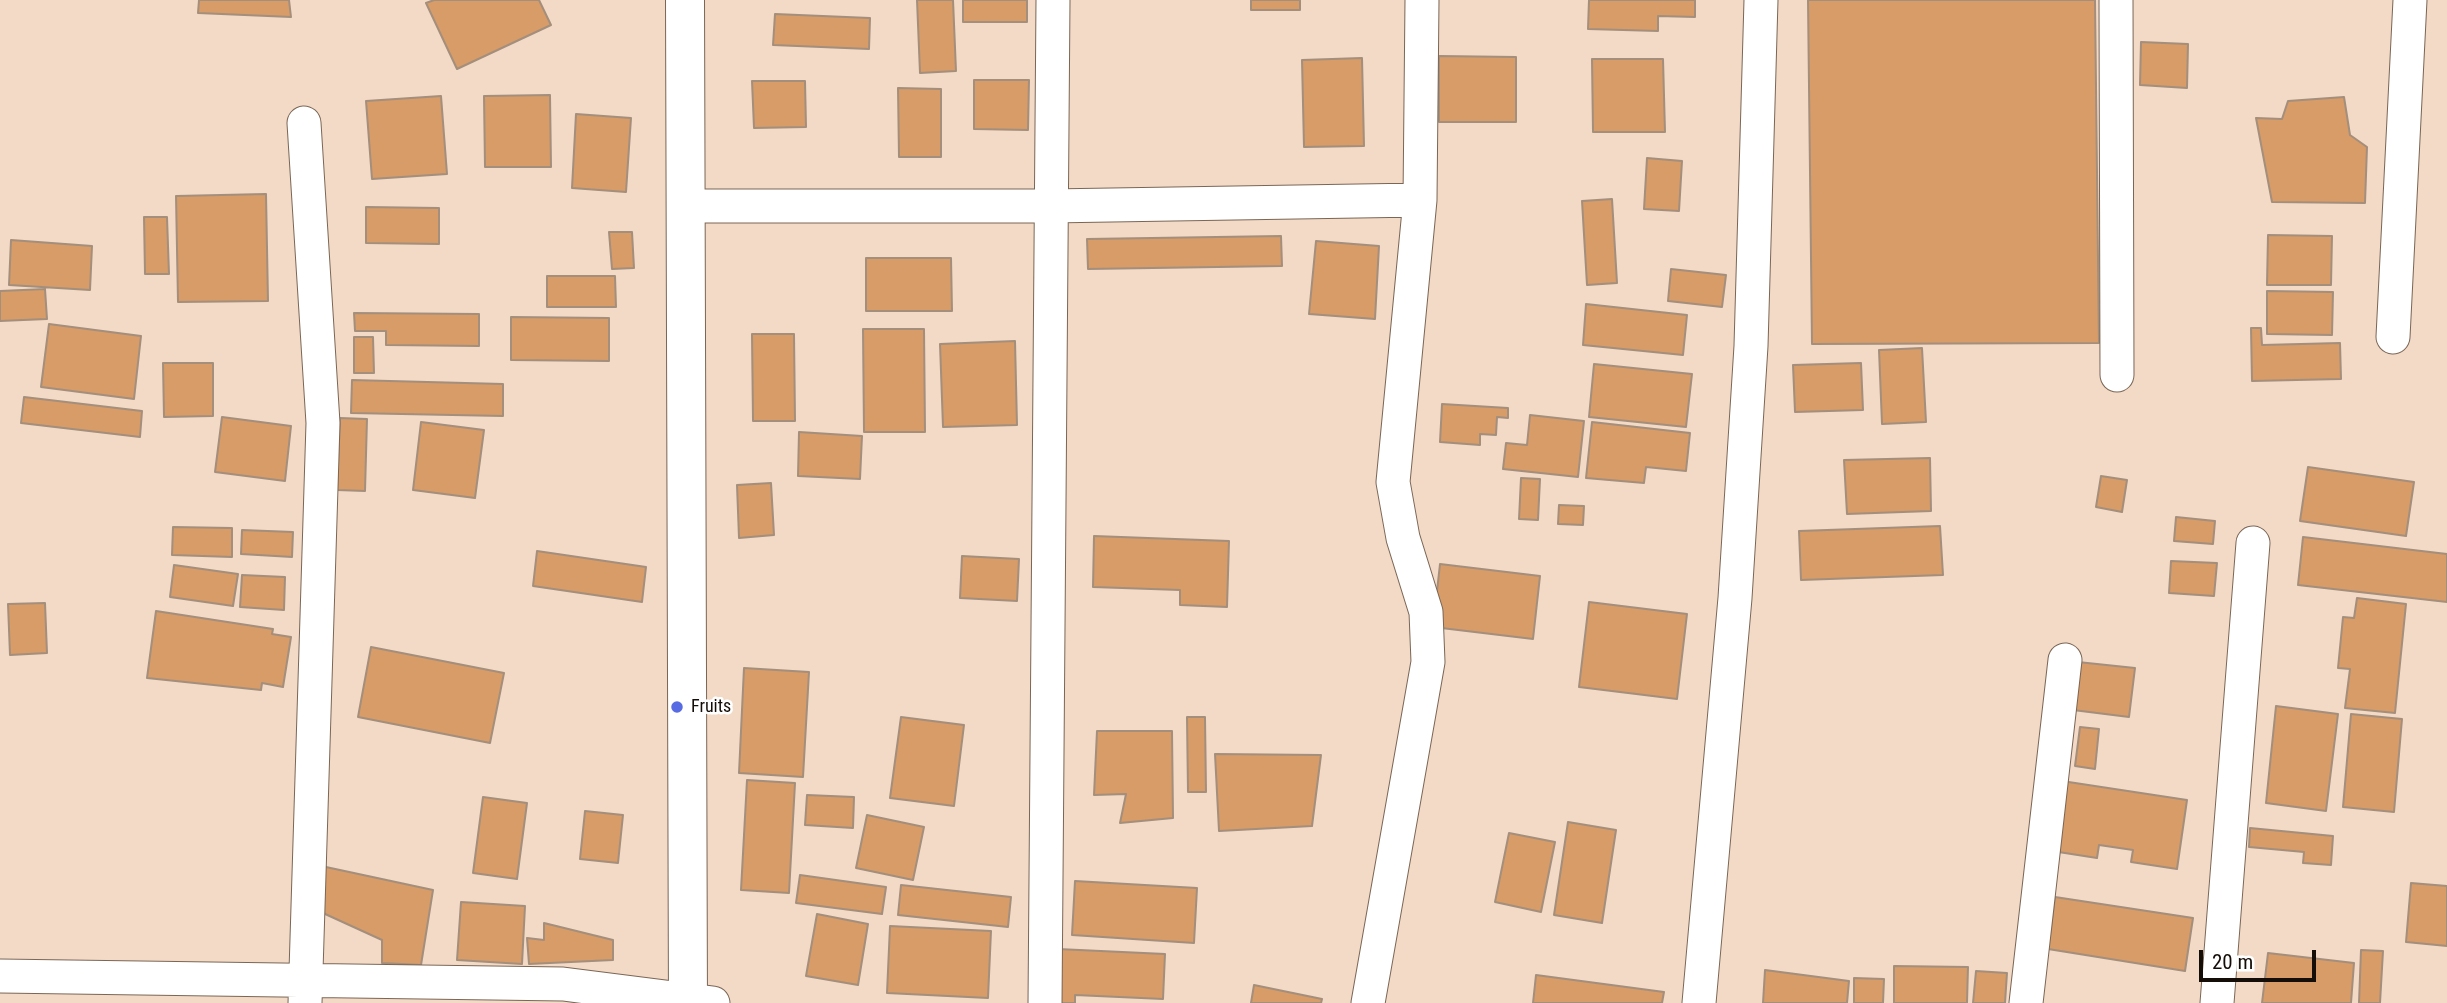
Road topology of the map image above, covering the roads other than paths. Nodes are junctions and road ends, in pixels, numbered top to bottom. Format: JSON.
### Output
{"nodes":[{"id":1,"x":685,"y":0,"type":"edge"},
{"id":2,"x":1053,"y":0,"type":"edge"},
{"id":3,"x":1422,"y":0,"type":"edge"},
{"id":4,"x":1761,"y":0,"type":"edge"},
{"id":5,"x":2116,"y":0,"type":"edge"},
{"id":6,"x":2410,"y":0,"type":"edge"},
{"id":7,"x":304,"y":123,"type":"dead end"},
{"id":8,"x":1420,"y":200,"type":"junction"},
{"id":9,"x":687,"y":206,"type":"junction"},
{"id":10,"x":1051,"y":206,"type":"junction"},
{"id":11,"x":2393,"y":337,"type":"dead end"},
{"id":12,"x":2117,"y":375,"type":"dead end"},
{"id":13,"x":2253,"y":544,"type":"dead end"},
{"id":14,"x":2065,"y":660,"type":"dead end"},
{"id":15,"x":0,"y":976,"type":"edge"},
{"id":16,"x":305,"y":992,"type":"edge"},
{"id":17,"x":696,"y":1001,"type":"edge"},
{"id":18,"x":1045,"y":1003,"type":"edge"},
{"id":19,"x":1368,"y":1003,"type":"edge"},
{"id":20,"x":1699,"y":1003,"type":"edge"},
{"id":21,"x":2026,"y":1003,"type":"edge"},
{"id":22,"x":2217,"y":1003,"type":"edge"}],
"edges":[{"from":1,"to":9,"type":"highway"},
{"from":2,"to":10,"type":"street"},
{"from":3,"to":8,"type":"street"},
{"from":4,"to":20,"type":"street"},
{"from":5,"to":12,"type":"street"},
{"from":6,"to":11,"type":"street"},
{"from":7,"to":16,"type":"street"},
{"from":8,"to":10,"type":"street"},
{"from":8,"to":19,"type":"street"},
{"from":9,"to":10,"type":"street"},
{"from":9,"to":17,"type":"highway"},
{"from":10,"to":18,"type":"street"},
{"from":13,"to":22,"type":"street"},
{"from":14,"to":21,"type":"street"},
{"from":15,"to":16,"type":"street"},
{"from":16,"to":17,"type":"street"}]}
